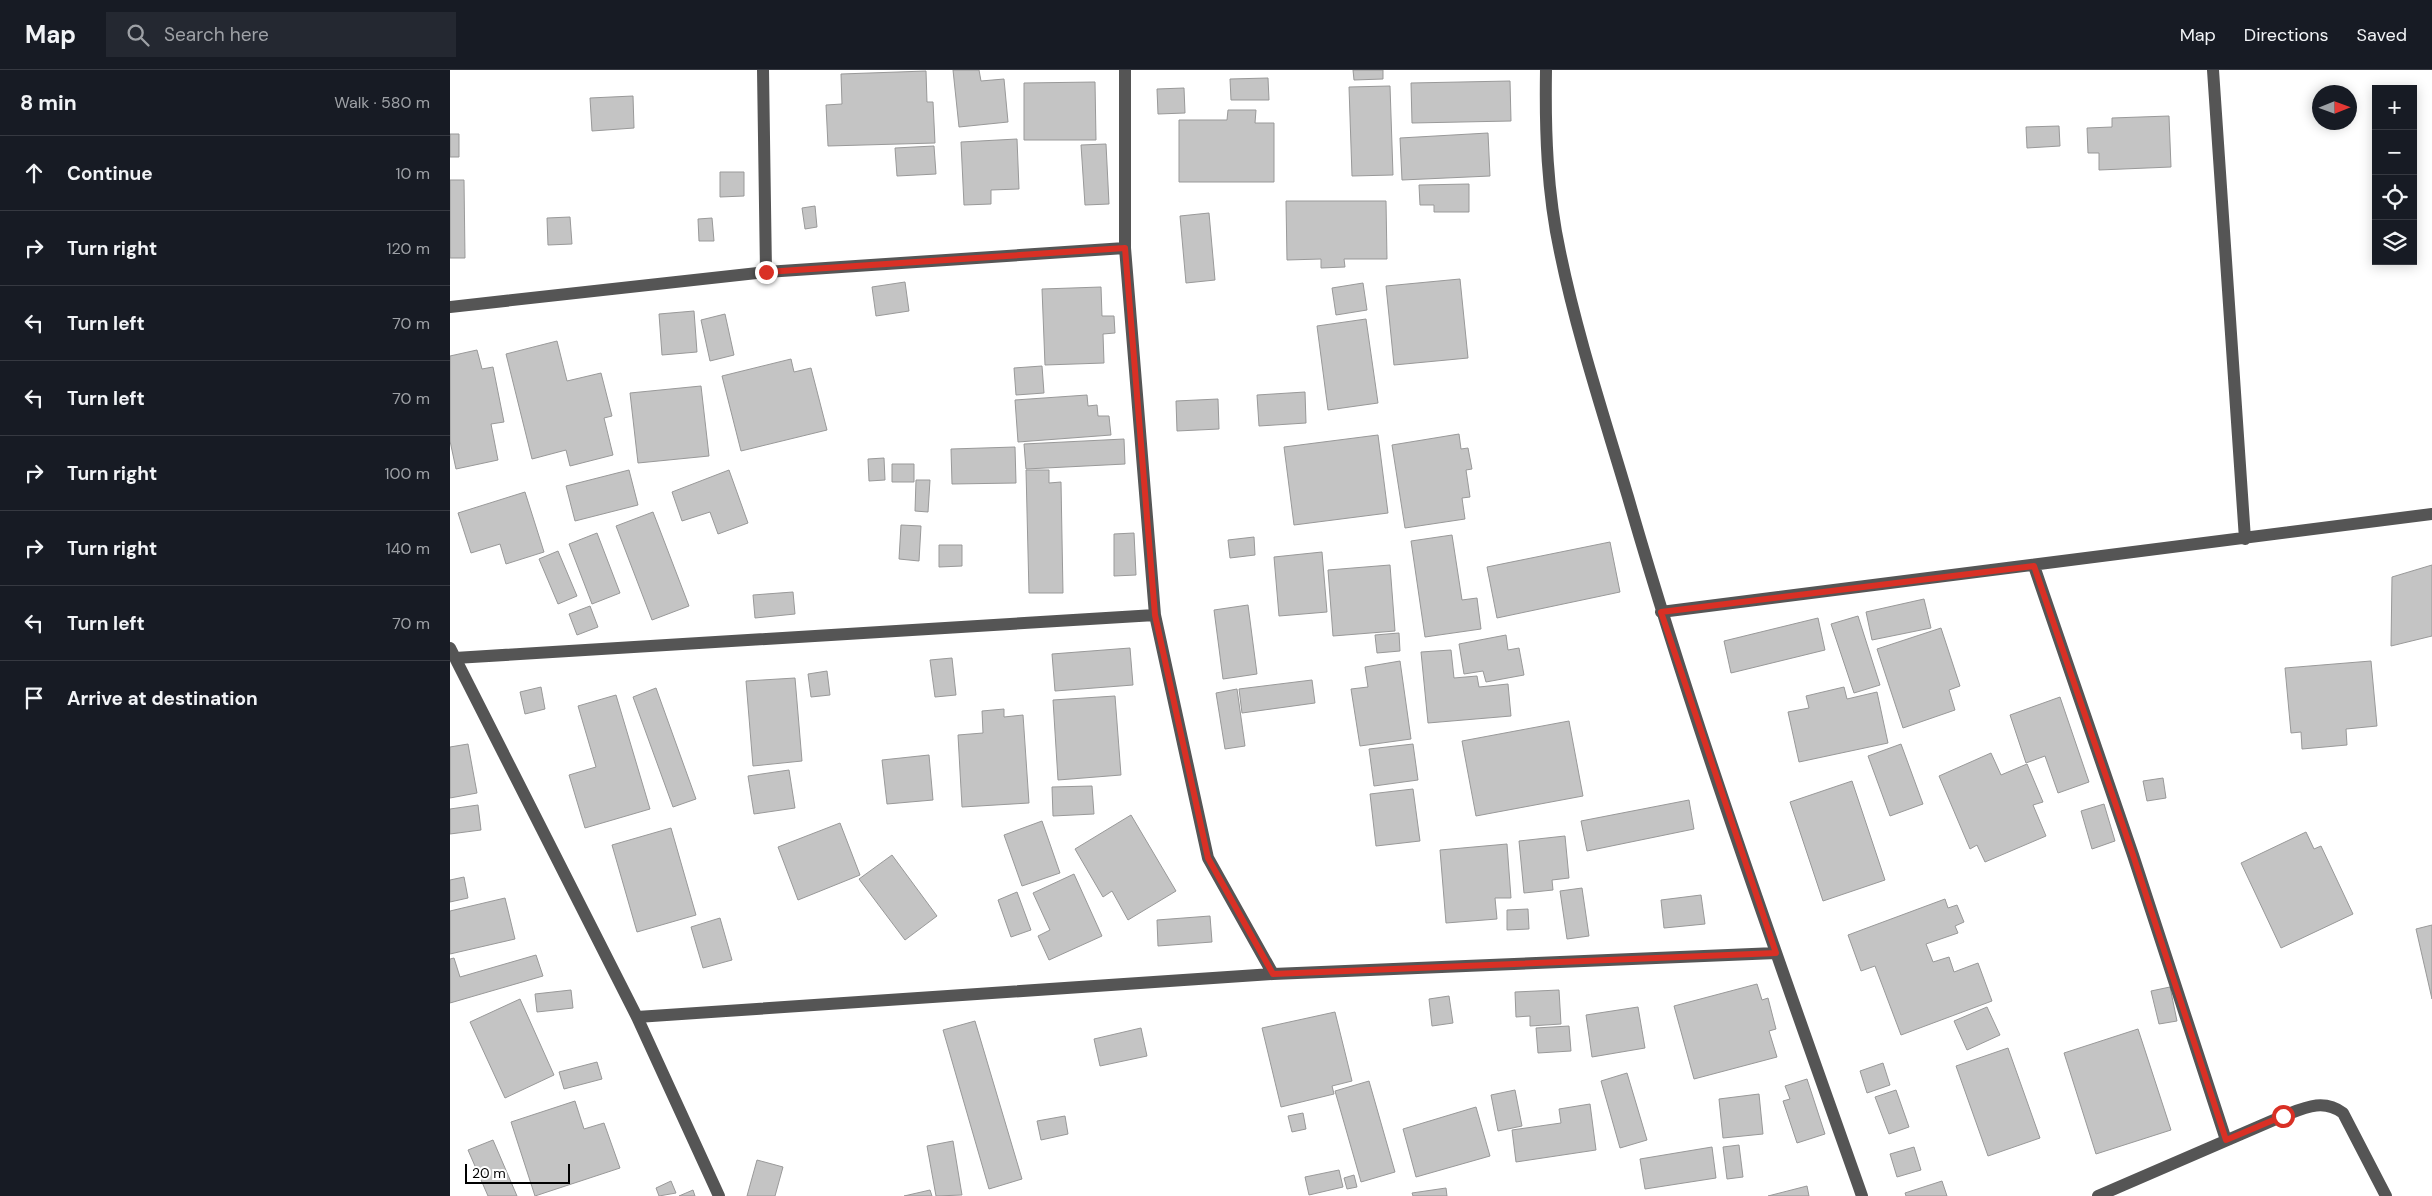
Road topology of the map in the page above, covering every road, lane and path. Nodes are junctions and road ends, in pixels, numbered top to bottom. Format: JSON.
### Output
{"nodes":[{"id":1,"x":762,"y":70,"type":"edge"},
{"id":2,"x":1125,"y":70,"type":"edge"},
{"id":3,"x":1546,"y":70,"type":"edge"},
{"id":4,"x":2213,"y":70,"type":"edge"},
{"id":5,"x":1125,"y":248,"type":"junction"},
{"id":6,"x":766,"y":272,"type":"junction"},
{"id":7,"x":450,"y":307,"type":"edge"},
{"id":8,"x":2432,"y":514,"type":"edge"},
{"id":9,"x":2246,"y":539,"type":"junction"},
{"id":10,"x":2034,"y":566,"type":"junction"},
{"id":11,"x":1661,"y":612,"type":"junction"},
{"id":12,"x":1155,"y":615,"type":"junction"},
{"id":13,"x":452,"y":653,"type":"edge"},
{"id":14,"x":1776,"y":953,"type":"junction"},
{"id":15,"x":1273,"y":974,"type":"junction"},
{"id":16,"x":637,"y":1017,"type":"junction"},
{"id":17,"x":2226,"y":1140,"type":"junction"},
{"id":18,"x":719,"y":1196,"type":"edge"},
{"id":19,"x":1862,"y":1196,"type":"edge"},
{"id":20,"x":2098,"y":1196,"type":"edge"},
{"id":21,"x":2386,"y":1196,"type":"edge"}],
"edges":[{"from":1,"to":6,"type":"street"},
{"from":2,"to":5,"type":"street"},
{"from":3,"to":11,"type":"street"},
{"from":4,"to":9,"type":"street"},
{"from":5,"to":6,"type":"street"},
{"from":5,"to":12,"type":"street"},
{"from":6,"to":7,"type":"street"},
{"from":8,"to":9,"type":"street"},
{"from":9,"to":10,"type":"street"},
{"from":10,"to":11,"type":"street"},
{"from":10,"to":17,"type":"street"},
{"from":11,"to":14,"type":"street"},
{"from":12,"to":13,"type":"street"},
{"from":12,"to":15,"type":"street"},
{"from":13,"to":16,"type":"street"},
{"from":14,"to":15,"type":"street"},
{"from":14,"to":19,"type":"street"},
{"from":15,"to":16,"type":"street"},
{"from":16,"to":18,"type":"street"},
{"from":17,"to":20,"type":"street"},
{"from":17,"to":21,"type":"street"}]}
